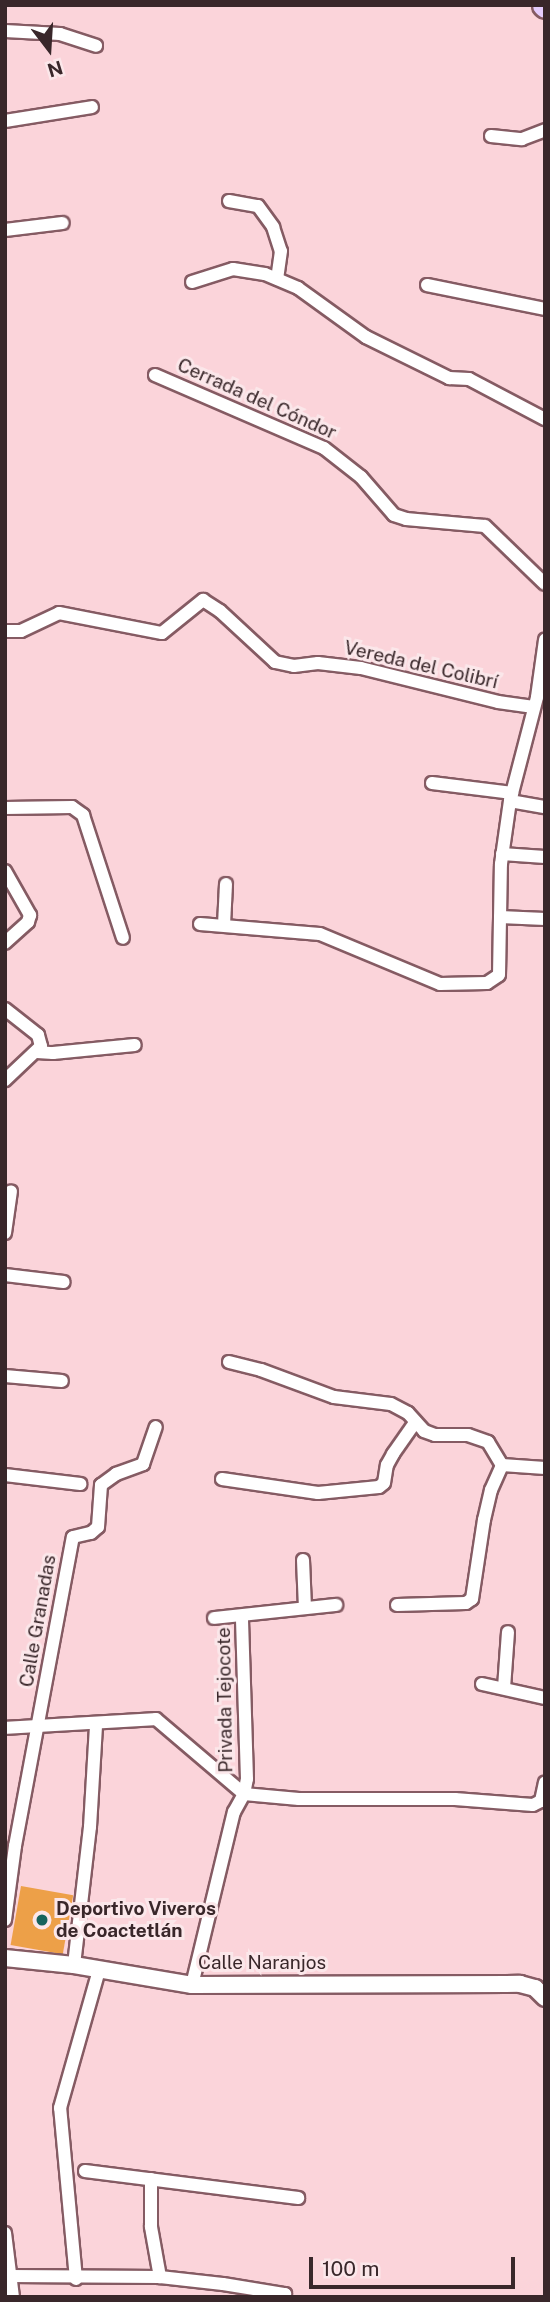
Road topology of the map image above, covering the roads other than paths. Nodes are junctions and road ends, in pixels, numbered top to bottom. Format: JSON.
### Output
{"nodes":[{"id":1,"x":5,"y":31,"type":"edge"},
{"id":2,"x":96,"y":46,"type":"dead end"},
{"id":3,"x":92,"y":107,"type":"dead end"},
{"id":4,"x":5,"y":121,"type":"edge"},
{"id":5,"x":545,"y":130,"type":"edge"},
{"id":6,"x":491,"y":136,"type":"dead end"},
{"id":7,"x":229,"y":201,"type":"dead end"},
{"id":8,"x":62,"y":223,"type":"dead end"},
{"id":9,"x":5,"y":230,"type":"edge"},
{"id":10,"x":277,"y":279,"type":"junction"},
{"id":11,"x":192,"y":282,"type":"dead end"},
{"id":12,"x":427,"y":285,"type":"dead end"},
{"id":13,"x":545,"y":309,"type":"edge"},
{"id":14,"x":155,"y":375,"type":"dead end"},
{"id":15,"x":545,"y":419,"type":"edge"},
{"id":16,"x":545,"y":584,"type":"edge"},
{"id":17,"x":5,"y":632,"type":"edge"},
{"id":18,"x":545,"y":640,"type":"edge"},
{"id":19,"x":539,"y":701,"type":"edge"},
{"id":20,"x":432,"y":783,"type":"dead end"},
{"id":21,"x":511,"y":797,"type":"junction"},
{"id":22,"x":545,"y":807,"type":"edge"},
{"id":23,"x":5,"y":808,"type":"edge"},
{"id":24,"x":502,"y":854,"type":"junction"},
{"id":25,"x":545,"y":857,"type":"edge"},
{"id":26,"x":5,"y":871,"type":"edge"},
{"id":27,"x":226,"y":884,"type":"dead end"},
{"id":28,"x":500,"y":917,"type":"junction"},
{"id":29,"x":545,"y":919,"type":"edge"},
{"id":30,"x":200,"y":924,"type":"dead end"},
{"id":31,"x":225,"y":925,"type":"junction"},
{"id":32,"x":123,"y":938,"type":"dead end"},
{"id":33,"x":5,"y":943,"type":"edge"},
{"id":34,"x":5,"y":1009,"type":"edge"},
{"id":35,"x":135,"y":1045,"type":"dead end"},
{"id":36,"x":37,"y":1052,"type":"junction"},
{"id":37,"x":5,"y":1080,"type":"edge"},
{"id":38,"x":11,"y":1191,"type":"dead end"},
{"id":39,"x":5,"y":1233,"type":"edge"},
{"id":40,"x":5,"y":1275,"type":"edge"},
{"id":41,"x":64,"y":1282,"type":"dead end"},
{"id":42,"x":229,"y":1363,"type":"dead end"},
{"id":43,"x":5,"y":1376,"type":"edge"},
{"id":44,"x":62,"y":1381,"type":"dead end"},
{"id":45,"x":415,"y":1422,"type":"junction"},
{"id":46,"x":156,"y":1427,"type":"dead end"},
{"id":47,"x":502,"y":1465,"type":"junction"},
{"id":48,"x":545,"y":1468,"type":"edge"},
{"id":49,"x":5,"y":1475,"type":"edge"},
{"id":50,"x":222,"y":1479,"type":"dead end"},
{"id":51,"x":80,"y":1485,"type":"dead end"},
{"id":52,"x":303,"y":1560,"type":"dead end"},
{"id":53,"x":336,"y":1605,"type":"dead end"},
{"id":54,"x":397,"y":1605,"type":"dead end"},
{"id":55,"x":305,"y":1608,"type":"junction"},
{"id":56,"x":242,"y":1616,"type":"junction"},
{"id":57,"x":214,"y":1618,"type":"dead end"},
{"id":58,"x":508,"y":1632,"type":"dead end"},
{"id":59,"x":482,"y":1684,"type":"dead end"},
{"id":60,"x":504,"y":1688,"type":"junction"},
{"id":61,"x":545,"y":1698,"type":"edge"},
{"id":62,"x":96,"y":1725,"type":"junction"},
{"id":63,"x":5,"y":1728,"type":"edge"},
{"id":64,"x":39,"y":1728,"type":"junction"},
{"id":65,"x":545,"y":1782,"type":"edge"},
{"id":66,"x":244,"y":1794,"type":"junction"},
{"id":67,"x":5,"y":1920,"type":"edge"},
{"id":68,"x":5,"y":1958,"type":"edge"},
{"id":69,"x":74,"y":1965,"type":"junction"},
{"id":70,"x":99,"y":1970,"type":"junction"},
{"id":71,"x":192,"y":1985,"type":"junction"},
{"id":72,"x":545,"y":1998,"type":"edge"},
{"id":73,"x":85,"y":2171,"type":"dead end"},
{"id":74,"x":151,"y":2179,"type":"junction"},
{"id":75,"x":298,"y":2198,"type":"dead end"},
{"id":76,"x":5,"y":2233,"type":"edge"},
{"id":77,"x":10,"y":2276,"type":"junction"},
{"id":78,"x":160,"y":2277,"type":"junction"},
{"id":79,"x":76,"y":2279,"type":"junction"},
{"id":80,"x":13,"y":2297,"type":"edge"},
{"id":81,"x":285,"y":2297,"type":"edge"}],
"edges":[{"from":1,"to":2,"type":"street"},
{"from":3,"to":4,"type":"street"},
{"from":5,"to":6,"type":"street"},
{"from":7,"to":10,"type":"street"},
{"from":8,"to":9,"type":"street"},
{"from":10,"to":11,"type":"street"},
{"from":10,"to":15,"type":"street"},
{"from":12,"to":13,"type":"street"},
{"from":14,"to":16,"type":"street","name":"Cerrada del Cóndor"},
{"from":17,"to":19,"type":"street","name":"Vereda del Colibrí"},
{"from":18,"to":19,"type":"street"},
{"from":19,"to":21,"type":"street"},
{"from":20,"to":21,"type":"street"},
{"from":21,"to":22,"type":"street"},
{"from":21,"to":24,"type":"street"},
{"from":23,"to":32,"type":"street"},
{"from":24,"to":25,"type":"street"},
{"from":24,"to":28,"type":"street"},
{"from":26,"to":33,"type":"street"},
{"from":27,"to":31,"type":"street"},
{"from":28,"to":29,"type":"street"},
{"from":28,"to":31,"type":"street"},
{"from":30,"to":31,"type":"street"},
{"from":34,"to":36,"type":"street"},
{"from":35,"to":36,"type":"street"},
{"from":36,"to":37,"type":"street"},
{"from":38,"to":39,"type":"street"},
{"from":40,"to":41,"type":"street"},
{"from":42,"to":45,"type":"street"},
{"from":43,"to":44,"type":"street"},
{"from":45,"to":47,"type":"street"},
{"from":45,"to":50,"type":"street"},
{"from":46,"to":64,"type":"street","name":"Calle Granadas"},
{"from":47,"to":48,"type":"street"},
{"from":47,"to":54,"type":"street"},
{"from":49,"to":51,"type":"street"},
{"from":52,"to":55,"type":"street"},
{"from":53,"to":55,"type":"street","name":"Privada Tejocote"},
{"from":55,"to":56,"type":"street","name":"Privada Tejocote"},
{"from":56,"to":57,"type":"street","name":"Privada Tejocote"},
{"from":56,"to":66,"type":"street","name":"Privada Tejocote"},
{"from":58,"to":60,"type":"street"},
{"from":59,"to":60,"type":"street"},
{"from":60,"to":61,"type":"street"},
{"from":62,"to":64,"type":"street"},
{"from":62,"to":66,"type":"street"},
{"from":62,"to":69,"type":"street"},
{"from":63,"to":64,"type":"street"},
{"from":64,"to":67,"type":"street","name":"Calle Granadas"},
{"from":65,"to":66,"type":"street"},
{"from":66,"to":71,"type":"street","name":"Privada Tejocote"},
{"from":68,"to":69,"type":"street","name":"Calle Naranjos"},
{"from":69,"to":70,"type":"street","name":"Calle Naranjos"},
{"from":70,"to":71,"type":"street","name":"Calle Naranjos"},
{"from":70,"to":79,"type":"street"},
{"from":71,"to":72,"type":"street","name":"Calle Naranjos"},
{"from":73,"to":74,"type":"street"},
{"from":74,"to":75,"type":"street"},
{"from":74,"to":78,"type":"street"},
{"from":76,"to":77,"type":"street"},
{"from":77,"to":79,"type":"street"},
{"from":77,"to":80,"type":"street"},
{"from":78,"to":79,"type":"street"},
{"from":78,"to":81,"type":"street"}]}
